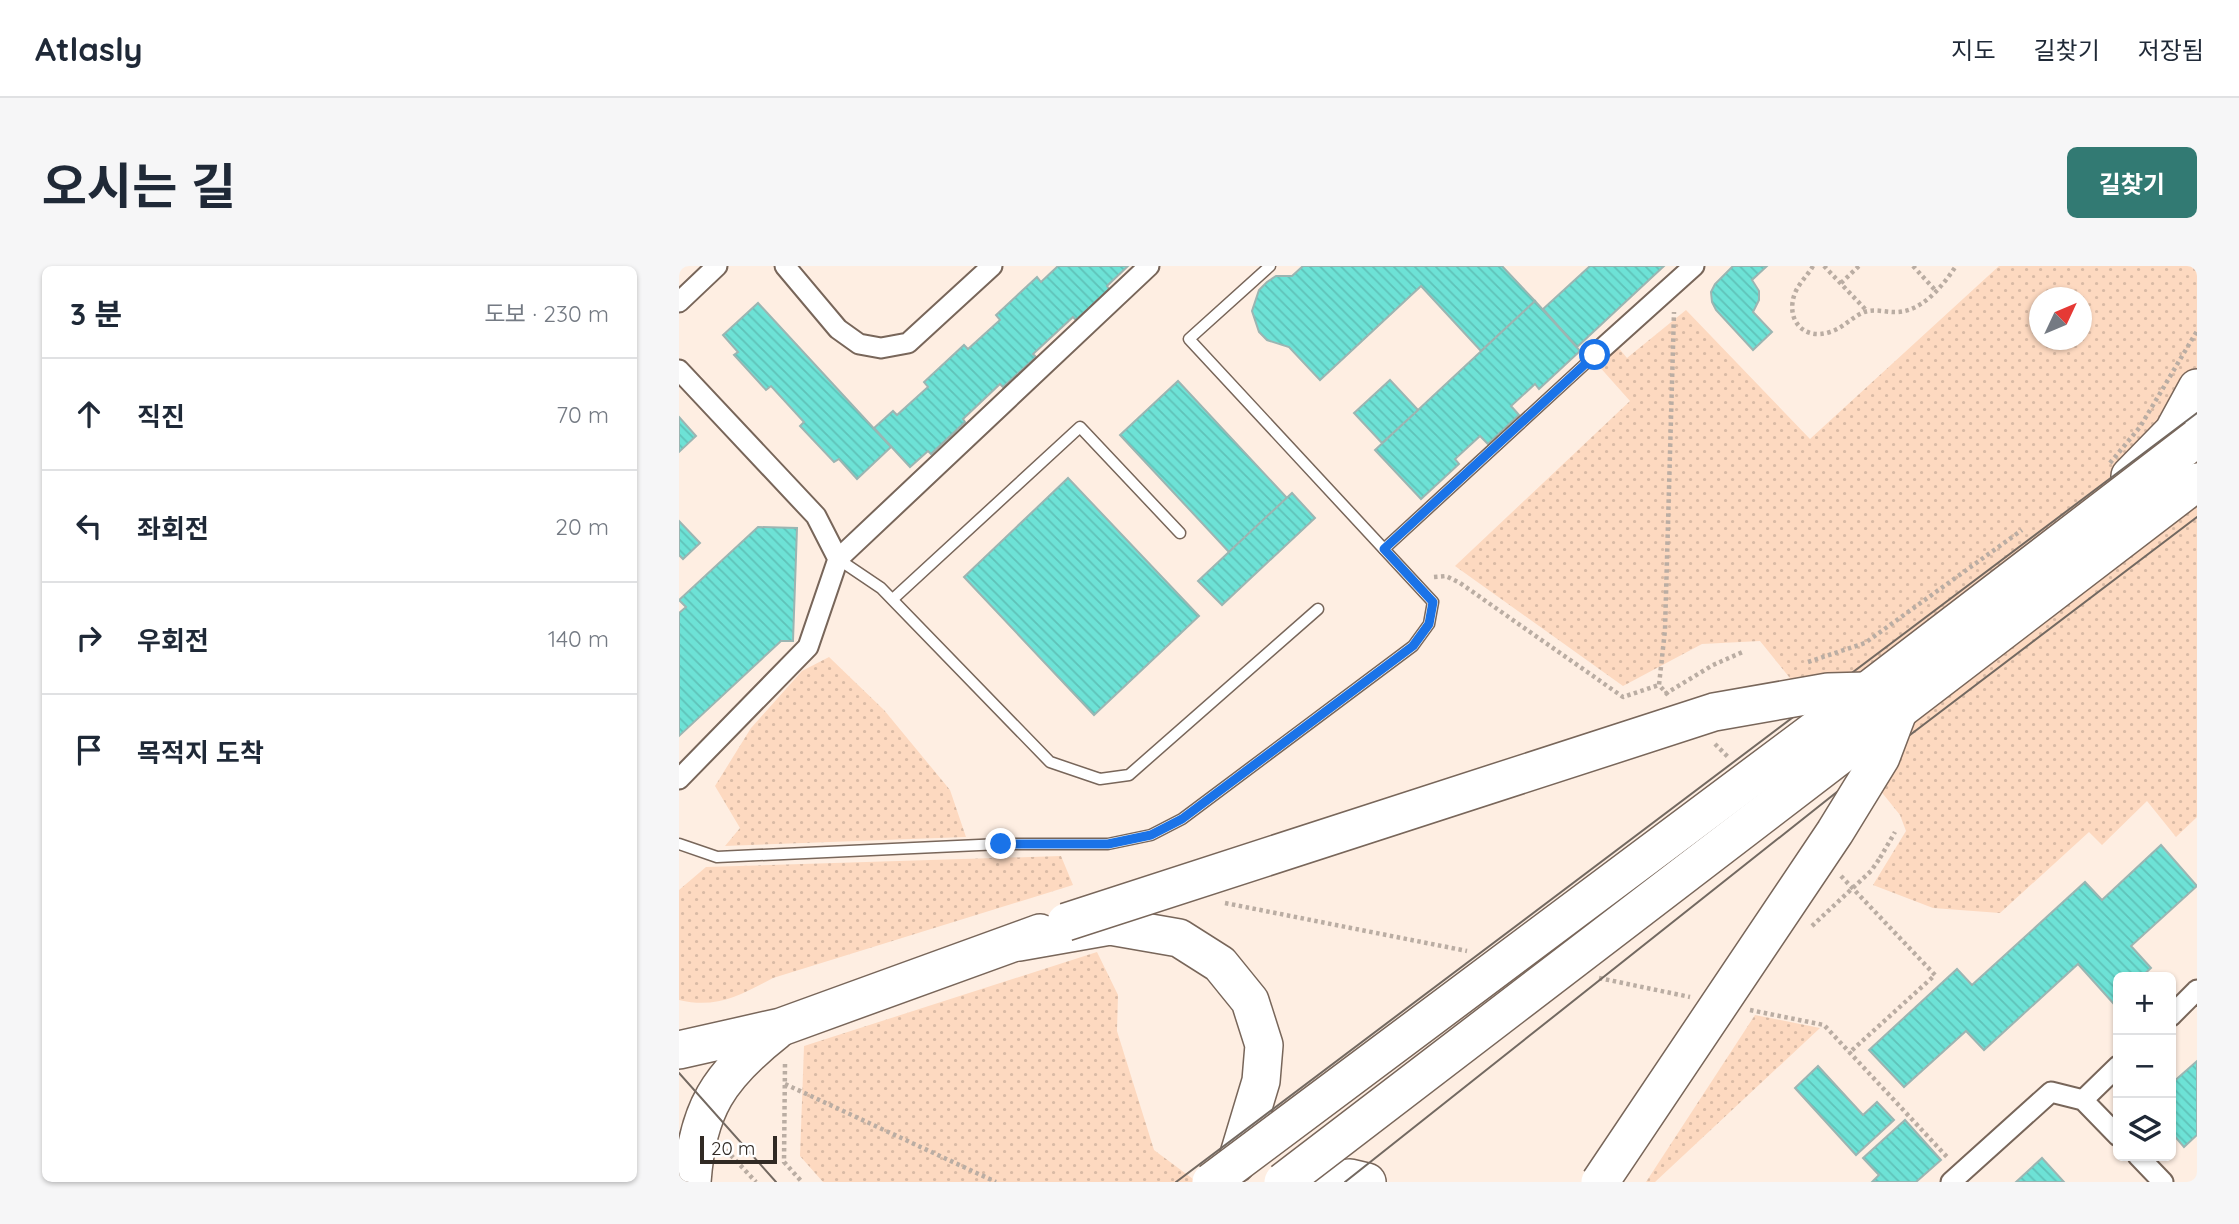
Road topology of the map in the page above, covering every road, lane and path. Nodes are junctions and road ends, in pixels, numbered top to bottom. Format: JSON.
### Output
{"nodes":[{"id":1,"x":717,"y":266,"type":"edge"},
{"id":2,"x":785,"y":266,"type":"edge"},
{"id":3,"x":992,"y":266,"type":"edge"},
{"id":4,"x":1149,"y":266,"type":"edge"},
{"id":5,"x":1270,"y":266,"type":"edge"},
{"id":6,"x":1694,"y":266,"type":"edge"},
{"id":7,"x":1813,"y":266,"type":"edge"},
{"id":8,"x":1824,"y":266,"type":"edge"},
{"id":9,"x":1859,"y":266,"type":"edge"},
{"id":10,"x":1913,"y":266,"type":"edge"},
{"id":11,"x":1956,"y":266,"type":"edge"},
{"id":12,"x":1841,"y":283,"type":"junction"},
{"id":13,"x":1675,"y":284,"type":"junction"},
{"id":14,"x":1936,"y":291,"type":"junction"},
{"id":15,"x":679,"y":302,"type":"edge"},
{"id":16,"x":1867,"y":311,"type":"junction"},
{"id":17,"x":2197,"y":331,"type":"edge"},
{"id":18,"x":1595,"y":355,"type":"joint"},
{"id":19,"x":679,"y":370,"type":"edge"},
{"id":20,"x":2197,"y":388,"type":"edge"},
{"id":21,"x":2197,"y":438,"type":"edge"},
{"id":22,"x":2104,"y":471,"type":"dead end"},
{"id":23,"x":2197,"y":482,"type":"edge"},
{"id":24,"x":2197,"y":506,"type":"edge"},
{"id":25,"x":2028,"y":526,"type":"dead end"},
{"id":26,"x":1180,"y":533,"type":"dead end"},
{"id":27,"x":2097,"y":536,"type":"junction"},
{"id":28,"x":1384,"y":549,"type":"junction"},
{"id":29,"x":838,"y":559,"type":"junction"},
{"id":30,"x":1411,"y":579,"type":"junction"},
{"id":31,"x":893,"y":599,"type":"junction"},
{"id":32,"x":1318,"y":609,"type":"dead end"},
{"id":33,"x":1745,"y":651,"type":"dead end"},
{"id":34,"x":1804,"y":663,"type":"dead end"},
{"id":35,"x":1713,"y":665,"type":"dead end"},
{"id":36,"x":1867,"y":691,"type":"junction"},
{"id":37,"x":1898,"y":712,"type":"junction"},
{"id":38,"x":679,"y":779,"type":"edge"},
{"id":39,"x":1895,"y":832,"type":"dead end"},
{"id":40,"x":679,"y":844,"type":"edge"},
{"id":41,"x":1808,"y":930,"type":"dead end"},
{"id":42,"x":1019,"y":942,"type":"junction"},
{"id":43,"x":2197,"y":990,"type":"edge"},
{"id":44,"x":1754,"y":1010,"type":"dead end"},
{"id":45,"x":2176,"y":1011,"type":"edge"},
{"id":46,"x":1747,"y":1021,"type":"dead end"},
{"id":47,"x":788,"y":1024,"type":"junction"},
{"id":48,"x":679,"y":1050,"type":"edge"},
{"id":49,"x":2113,"y":1071,"type":"edge"},
{"id":50,"x":785,"y":1084,"type":"junction"},
{"id":51,"x":2083,"y":1100,"type":"junction"},
{"id":52,"x":2113,"y":1131,"type":"edge"},
{"id":53,"x":2143,"y":1161,"type":"edge"},
{"id":54,"x":1224,"y":1173,"type":"edge"},
{"id":55,"x":692,"y":1182,"type":"edge"},
{"id":56,"x":802,"y":1182,"type":"edge"},
{"id":57,"x":996,"y":1182,"type":"edge"},
{"id":58,"x":1283,"y":1182,"type":"edge"},
{"id":59,"x":1315,"y":1182,"type":"edge"},
{"id":60,"x":1367,"y":1182,"type":"edge"},
{"id":61,"x":1600,"y":1182,"type":"edge"},
{"id":62,"x":1951,"y":1182,"type":"edge"},
{"id":63,"x":2163,"y":1182,"type":"edge"}],
"edges":[{"from":1,"to":15,"type":"street"},
{"from":2,"to":3,"type":"street"},
{"from":4,"to":29,"type":"street"},
{"from":5,"to":28,"type":"lane"},
{"from":6,"to":13,"type":"street"},
{"from":7,"to":16,"type":"path"},
{"from":8,"to":12,"type":"path"},
{"from":9,"to":12,"type":"path"},
{"from":10,"to":14,"type":"path"},
{"from":11,"to":14,"type":"path"},
{"from":12,"to":16,"type":"path"},
{"from":13,"to":18,"type":"street"},
{"from":13,"to":30,"type":"path"},
{"from":14,"to":16,"type":"path"},
{"from":17,"to":22,"type":"path","bridge":true},
{"from":18,"to":28,"type":"lane"},
{"from":19,"to":29,"type":"street"},
{"from":20,"to":27,"type":"highway","bridge":true},
{"from":21,"to":27,"type":"highway","bridge":true},
{"from":23,"to":27,"type":"highway","bridge":true},
{"from":24,"to":27,"type":"highway","bridge":true},
{"from":25,"to":34,"type":"path","bridge":true},
{"from":26,"to":31,"type":"lane"},
{"from":27,"to":36,"type":"highway","bridge":true},
{"from":27,"to":37,"type":"highway","bridge":true},
{"from":28,"to":30,"type":"lane"},
{"from":29,"to":31,"type":"lane"},
{"from":29,"to":38,"type":"street"},
{"from":30,"to":40,"type":"lane"},
{"from":31,"to":32,"type":"lane"},
{"from":33,"to":35,"type":"path"},
{"from":36,"to":42,"type":"highway","bridge":true},
{"from":36,"to":54,"type":"highway","bridge":true},
{"from":37,"to":58,"type":"highway","bridge":true},
{"from":37,"to":61,"type":"highway","bridge":true},
{"from":39,"to":41,"type":"path","bridge":true},
{"from":42,"to":47,"type":"highway"},
{"from":42,"to":54,"type":"highway"},
{"from":43,"to":45,"type":"street"},
{"from":44,"to":46,"type":"path"},
{"from":47,"to":48,"type":"highway"},
{"from":47,"to":50,"type":"path"},
{"from":47,"to":55,"type":"highway"},
{"from":49,"to":51,"type":"street"},
{"from":50,"to":56,"type":"path"},
{"from":50,"to":57,"type":"path"},
{"from":51,"to":52,"type":"street"},
{"from":51,"to":62,"type":"street"},
{"from":53,"to":63,"type":"street"},
{"from":59,"to":60,"type":"highway"}]}
